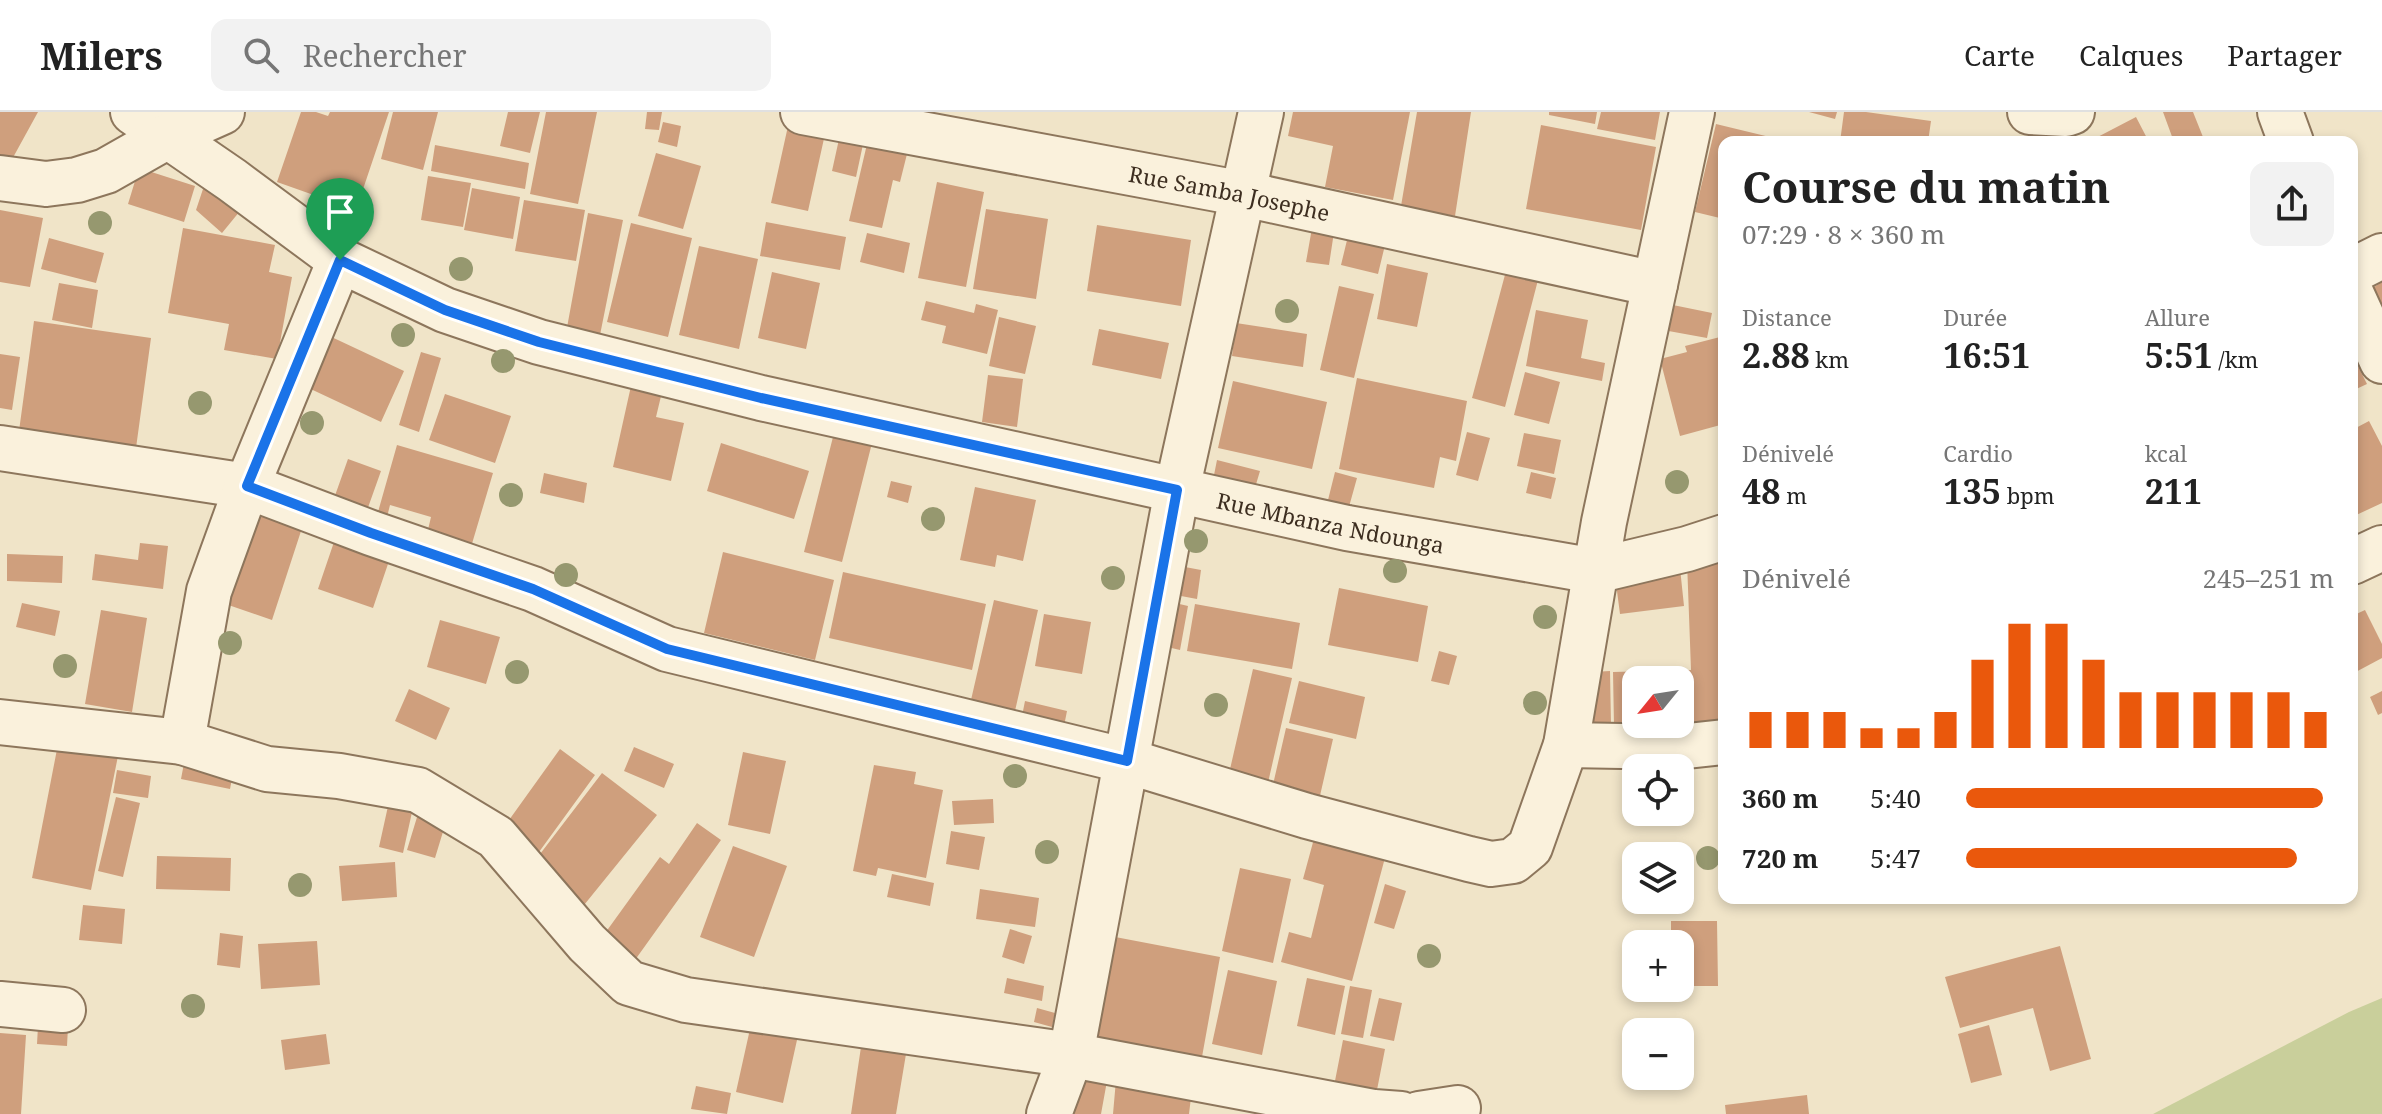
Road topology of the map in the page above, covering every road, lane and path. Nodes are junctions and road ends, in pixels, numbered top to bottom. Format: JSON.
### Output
{"nodes":[{"id":1,"x":222,"y":112,"type":"edge"},
{"id":2,"x":803,"y":112,"type":"edge"},
{"id":3,"x":1261,"y":112,"type":"edge"},
{"id":4,"x":1692,"y":112,"type":"edge"},
{"id":5,"x":2030,"y":112,"type":"edge"},
{"id":6,"x":2072,"y":112,"type":"edge"},
{"id":7,"x":2280,"y":112,"type":"edge"},
{"id":8,"x":150,"y":124,"type":"edge"},
{"id":9,"x":2289,"y":136,"type":"edge"},
{"id":10,"x":0,"y":178,"type":"edge"},
{"id":11,"x":1244,"y":194,"type":"junction"},
{"id":12,"x":2382,"y":256,"type":"edge"},
{"id":13,"x":340,"y":260,"type":"junction"},
{"id":14,"x":2358,"y":268,"type":"edge"},
{"id":15,"x":1655,"y":284,"type":"junction"},
{"id":16,"x":2358,"y":308,"type":"edge"},
{"id":17,"x":2382,"y":361,"type":"edge"},
{"id":18,"x":0,"y":448,"type":"edge"},
{"id":19,"x":247,"y":486,"type":"junction"},
{"id":20,"x":1177,"y":490,"type":"junction"},
{"id":21,"x":1718,"y":539,"type":"edge"},
{"id":22,"x":2382,"y":548,"type":"edge"},
{"id":23,"x":2358,"y":559,"type":"edge"},
{"id":24,"x":1595,"y":571,"type":"junction"},
{"id":25,"x":0,"y":722,"type":"edge"},
{"id":26,"x":182,"y":742,"type":"junction"},
{"id":27,"x":1718,"y":743,"type":"edge"},
{"id":28,"x":1566,"y":745,"type":"junction"},
{"id":29,"x":1127,"y":761,"type":"junction"},
{"id":30,"x":0,"y":1004,"type":"edge"},
{"id":31,"x":63,"y":1010,"type":"dead end"},
{"id":32,"x":1071,"y":1055,"type":"junction"},
{"id":33,"x":1049,"y":1114,"type":"edge"},
{"id":34,"x":1401,"y":1114,"type":"edge"}],
"edges":[{"from":1,"to":8,"type":"street"},
{"from":2,"to":11,"type":"street","name":"Rue Samba Josephe"},
{"from":3,"to":11,"type":"street"},
{"from":4,"to":15,"type":"street"},
{"from":5,"to":6,"type":"street"},
{"from":7,"to":9,"type":"street"},
{"from":8,"to":10,"type":"street"},
{"from":8,"to":13,"type":"street","name":"Rue Mbanza Ndounga"},
{"from":11,"to":15,"type":"street","name":"Rue Samba Josephe"},
{"from":11,"to":20,"type":"street"},
{"from":12,"to":14,"type":"street"},
{"from":13,"to":19,"type":"street"},
{"from":13,"to":20,"type":"street","name":"Rue Mbanza Ndounga"},
{"from":15,"to":24,"type":"street"},
{"from":16,"to":17,"type":"street"},
{"from":18,"to":19,"type":"street"},
{"from":19,"to":26,"type":"street"},
{"from":19,"to":29,"type":"street"},
{"from":20,"to":24,"type":"street","name":"Rue Mbanza Ndounga"},
{"from":20,"to":29,"type":"street"},
{"from":21,"to":24,"type":"street","name":"Rue Mbanza Ndounga"},
{"from":22,"to":23,"type":"street"},
{"from":24,"to":28,"type":"street"},
{"from":25,"to":26,"type":"street"},
{"from":26,"to":32,"type":"street"},
{"from":27,"to":28,"type":"street"},
{"from":28,"to":29,"type":"street"},
{"from":29,"to":32,"type":"street"},
{"from":30,"to":31,"type":"street"},
{"from":32,"to":33,"type":"street"},
{"from":32,"to":34,"type":"street"}]}
